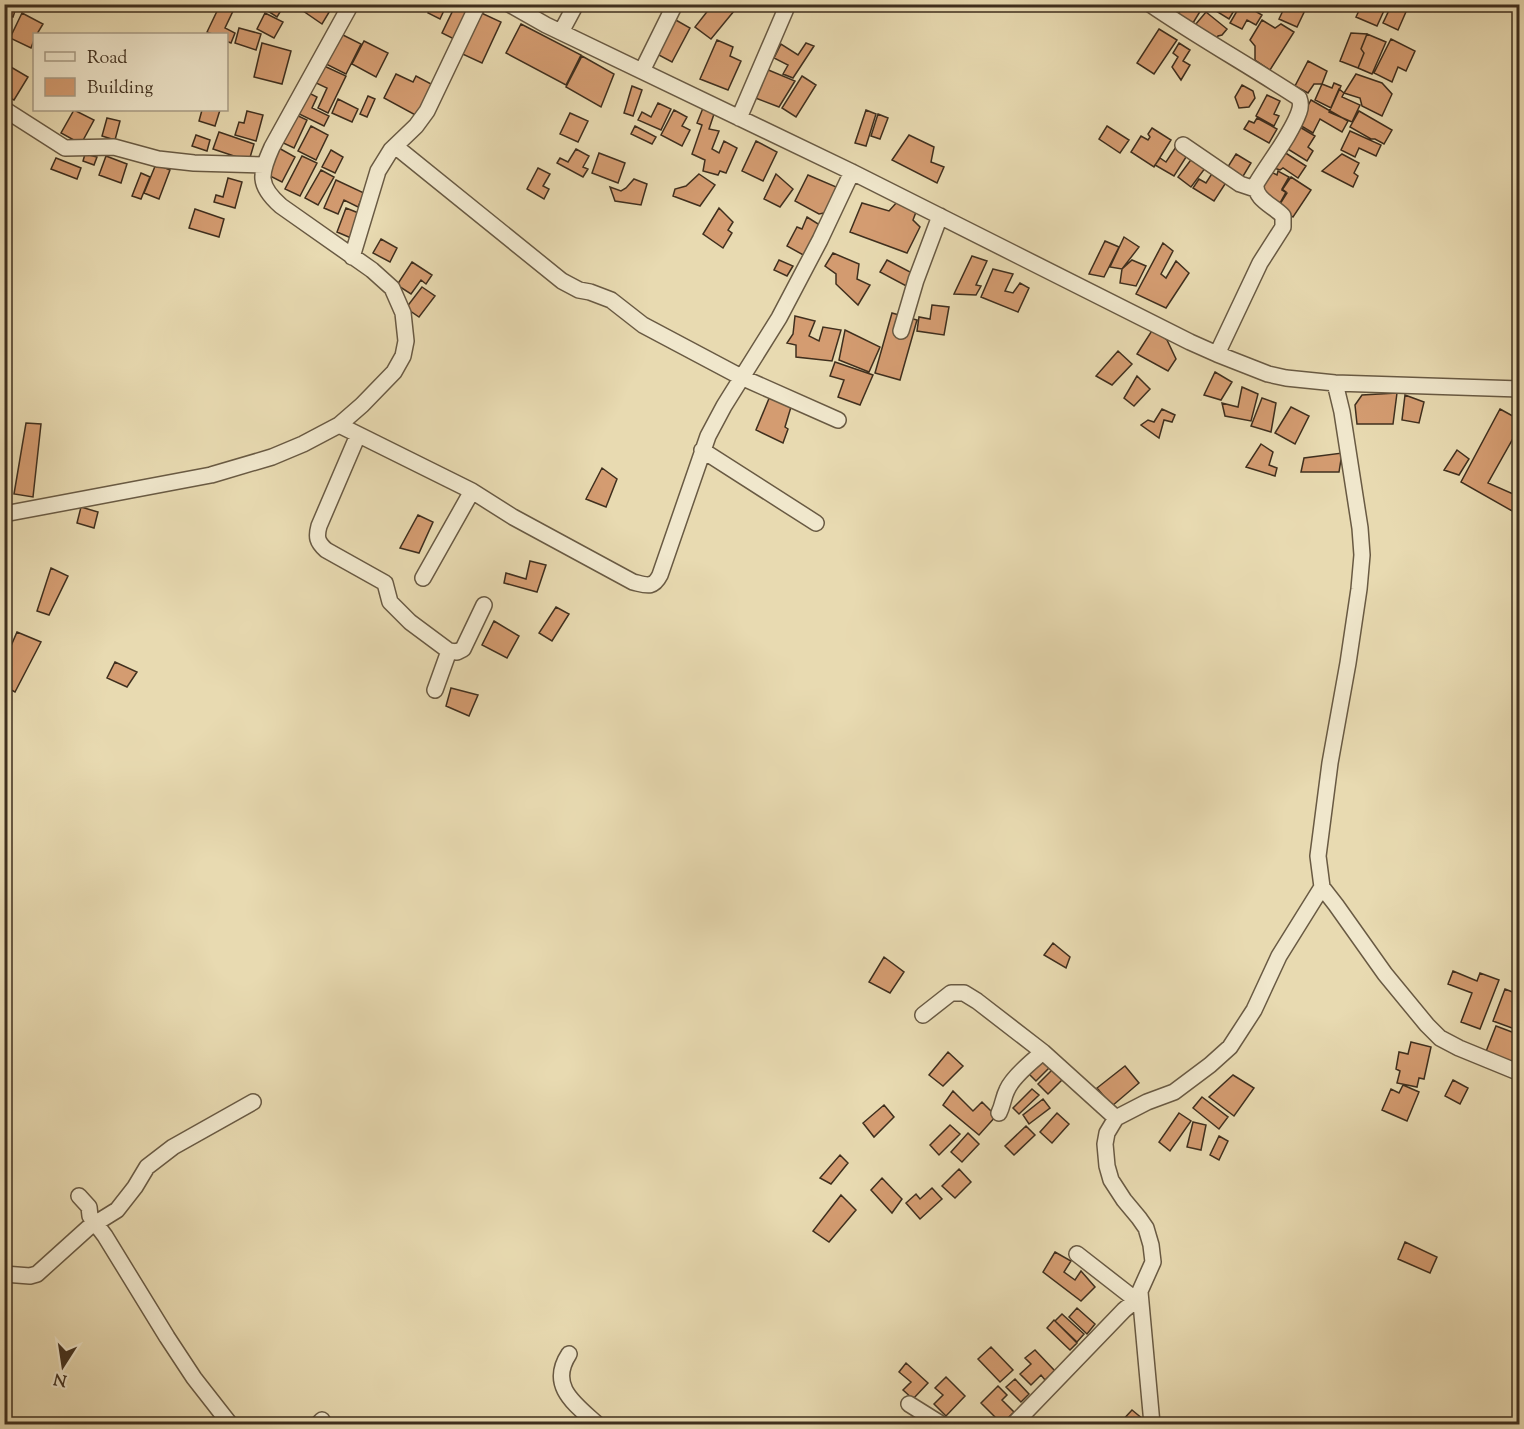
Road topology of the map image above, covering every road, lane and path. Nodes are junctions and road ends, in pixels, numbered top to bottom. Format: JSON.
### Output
{"nodes":[{"id":1,"x":351,"y":4,"type":"edge"},
{"id":2,"x":478,"y":4,"type":"edge"},
{"id":3,"x":509,"y":4,"type":"edge"},
{"id":4,"x":576,"y":4,"type":"edge"},
{"id":5,"x":675,"y":4,"type":"edge"},
{"id":6,"x":788,"y":4,"type":"edge"},
{"id":7,"x":1150,"y":4,"type":"edge"},
{"id":8,"x":561,"y":32,"type":"junction"},
{"id":9,"x":642,"y":71,"type":"junction"},
{"id":10,"x":4,"y":109,"type":"edge"},
{"id":11,"x":739,"y":118,"type":"junction"},
{"id":12,"x":1183,"y":145,"type":"dead end"},
{"id":13,"x":395,"y":146,"type":"junction"},
{"id":14,"x":264,"y":165,"type":"junction"},
{"id":15,"x":852,"y":172,"type":"junction"},
{"id":16,"x":1255,"y":189,"type":"junction"},
{"id":17,"x":940,"y":216,"type":"junction"},
{"id":18,"x":352,"y":257,"type":"junction"},
{"id":19,"x":901,"y":331,"type":"dead end"},
{"id":20,"x":1217,"y":354,"type":"junction"},
{"id":21,"x":741,"y":377,"type":"junction"},
{"id":22,"x":1335,"y":383,"type":"junction"},
{"id":23,"x":1520,"y":389,"type":"edge"},
{"id":24,"x":838,"y":420,"type":"dead end"},
{"id":25,"x":339,"y":425,"type":"junction"},
{"id":26,"x":358,"y":435,"type":"junction"},
{"id":27,"x":702,"y":450,"type":"junction"},
{"id":28,"x":472,"y":491,"type":"junction"},
{"id":29,"x":4,"y":514,"type":"edge"},
{"id":30,"x":816,"y":523,"type":"dead end"},
{"id":31,"x":423,"y":578,"type":"dead end"},
{"id":32,"x":484,"y":605,"type":"dead end"},
{"id":33,"x":449,"y":651,"type":"junction"},
{"id":34,"x":435,"y":690,"type":"dead end"},
{"id":35,"x":1322,"y":887,"type":"junction"},
{"id":36,"x":923,"y":1015,"type":"dead end"},
{"id":37,"x":1043,"y":1052,"type":"junction"},
{"id":38,"x":1520,"y":1072,"type":"edge"},
{"id":39,"x":253,"y":1102,"type":"dead end"},
{"id":40,"x":999,"y":1113,"type":"dead end"},
{"id":41,"x":1116,"y":1118,"type":"junction"},
{"id":42,"x":79,"y":1196,"type":"dead end"},
{"id":43,"x":96,"y":1224,"type":"junction"},
{"id":44,"x":1077,"y":1254,"type":"dead end"},
{"id":45,"x":4,"y":1274,"type":"edge"},
{"id":46,"x":1138,"y":1296,"type":"junction"},
{"id":47,"x":569,"y":1354,"type":"dead end"},
{"id":48,"x":909,"y":1404,"type":"dead end"},
{"id":49,"x":230,"y":1425,"type":"edge"},
{"id":50,"x":597,"y":1425,"type":"edge"},
{"id":51,"x":941,"y":1425,"type":"edge"},
{"id":52,"x":1014,"y":1425,"type":"edge"},
{"id":53,"x":1152,"y":1425,"type":"edge"}],
"edges":[{"from":1,"to":14,"type":"street"},
{"from":2,"to":13,"type":"street"},
{"from":3,"to":8,"type":"street"},
{"from":4,"to":8,"type":"street"},
{"from":5,"to":9,"type":"street"},
{"from":6,"to":11,"type":"street"},
{"from":7,"to":16,"type":"street"},
{"from":8,"to":9,"type":"street"},
{"from":9,"to":11,"type":"street"},
{"from":10,"to":14,"type":"street"},
{"from":11,"to":15,"type":"street"},
{"from":12,"to":16,"type":"street"},
{"from":13,"to":18,"type":"street"},
{"from":13,"to":21,"type":"street"},
{"from":14,"to":18,"type":"street"},
{"from":15,"to":17,"type":"street"},
{"from":15,"to":21,"type":"street"},
{"from":16,"to":20,"type":"street"},
{"from":17,"to":19,"type":"street"},
{"from":17,"to":20,"type":"street"},
{"from":18,"to":25,"type":"street"},
{"from":20,"to":22,"type":"street"},
{"from":21,"to":24,"type":"street"},
{"from":21,"to":27,"type":"street"},
{"from":22,"to":23,"type":"street"},
{"from":22,"to":35,"type":"street"},
{"from":25,"to":26,"type":"street"},
{"from":25,"to":29,"type":"street"},
{"from":26,"to":28,"type":"street"},
{"from":26,"to":33,"type":"street"},
{"from":27,"to":28,"type":"street"},
{"from":27,"to":30,"type":"street"},
{"from":28,"to":31,"type":"street"},
{"from":32,"to":33,"type":"street"},
{"from":33,"to":34,"type":"street"},
{"from":35,"to":38,"type":"street"},
{"from":35,"to":41,"type":"street"},
{"from":36,"to":37,"type":"street"},
{"from":37,"to":40,"type":"street"},
{"from":37,"to":41,"type":"street"},
{"from":39,"to":43,"type":"street"},
{"from":41,"to":46,"type":"street"},
{"from":42,"to":43,"type":"street"},
{"from":43,"to":45,"type":"street"},
{"from":43,"to":49,"type":"street"},
{"from":44,"to":46,"type":"street"},
{"from":46,"to":52,"type":"street"},
{"from":46,"to":53,"type":"street"},
{"from":47,"to":50,"type":"street"},
{"from":48,"to":51,"type":"street"}]}
